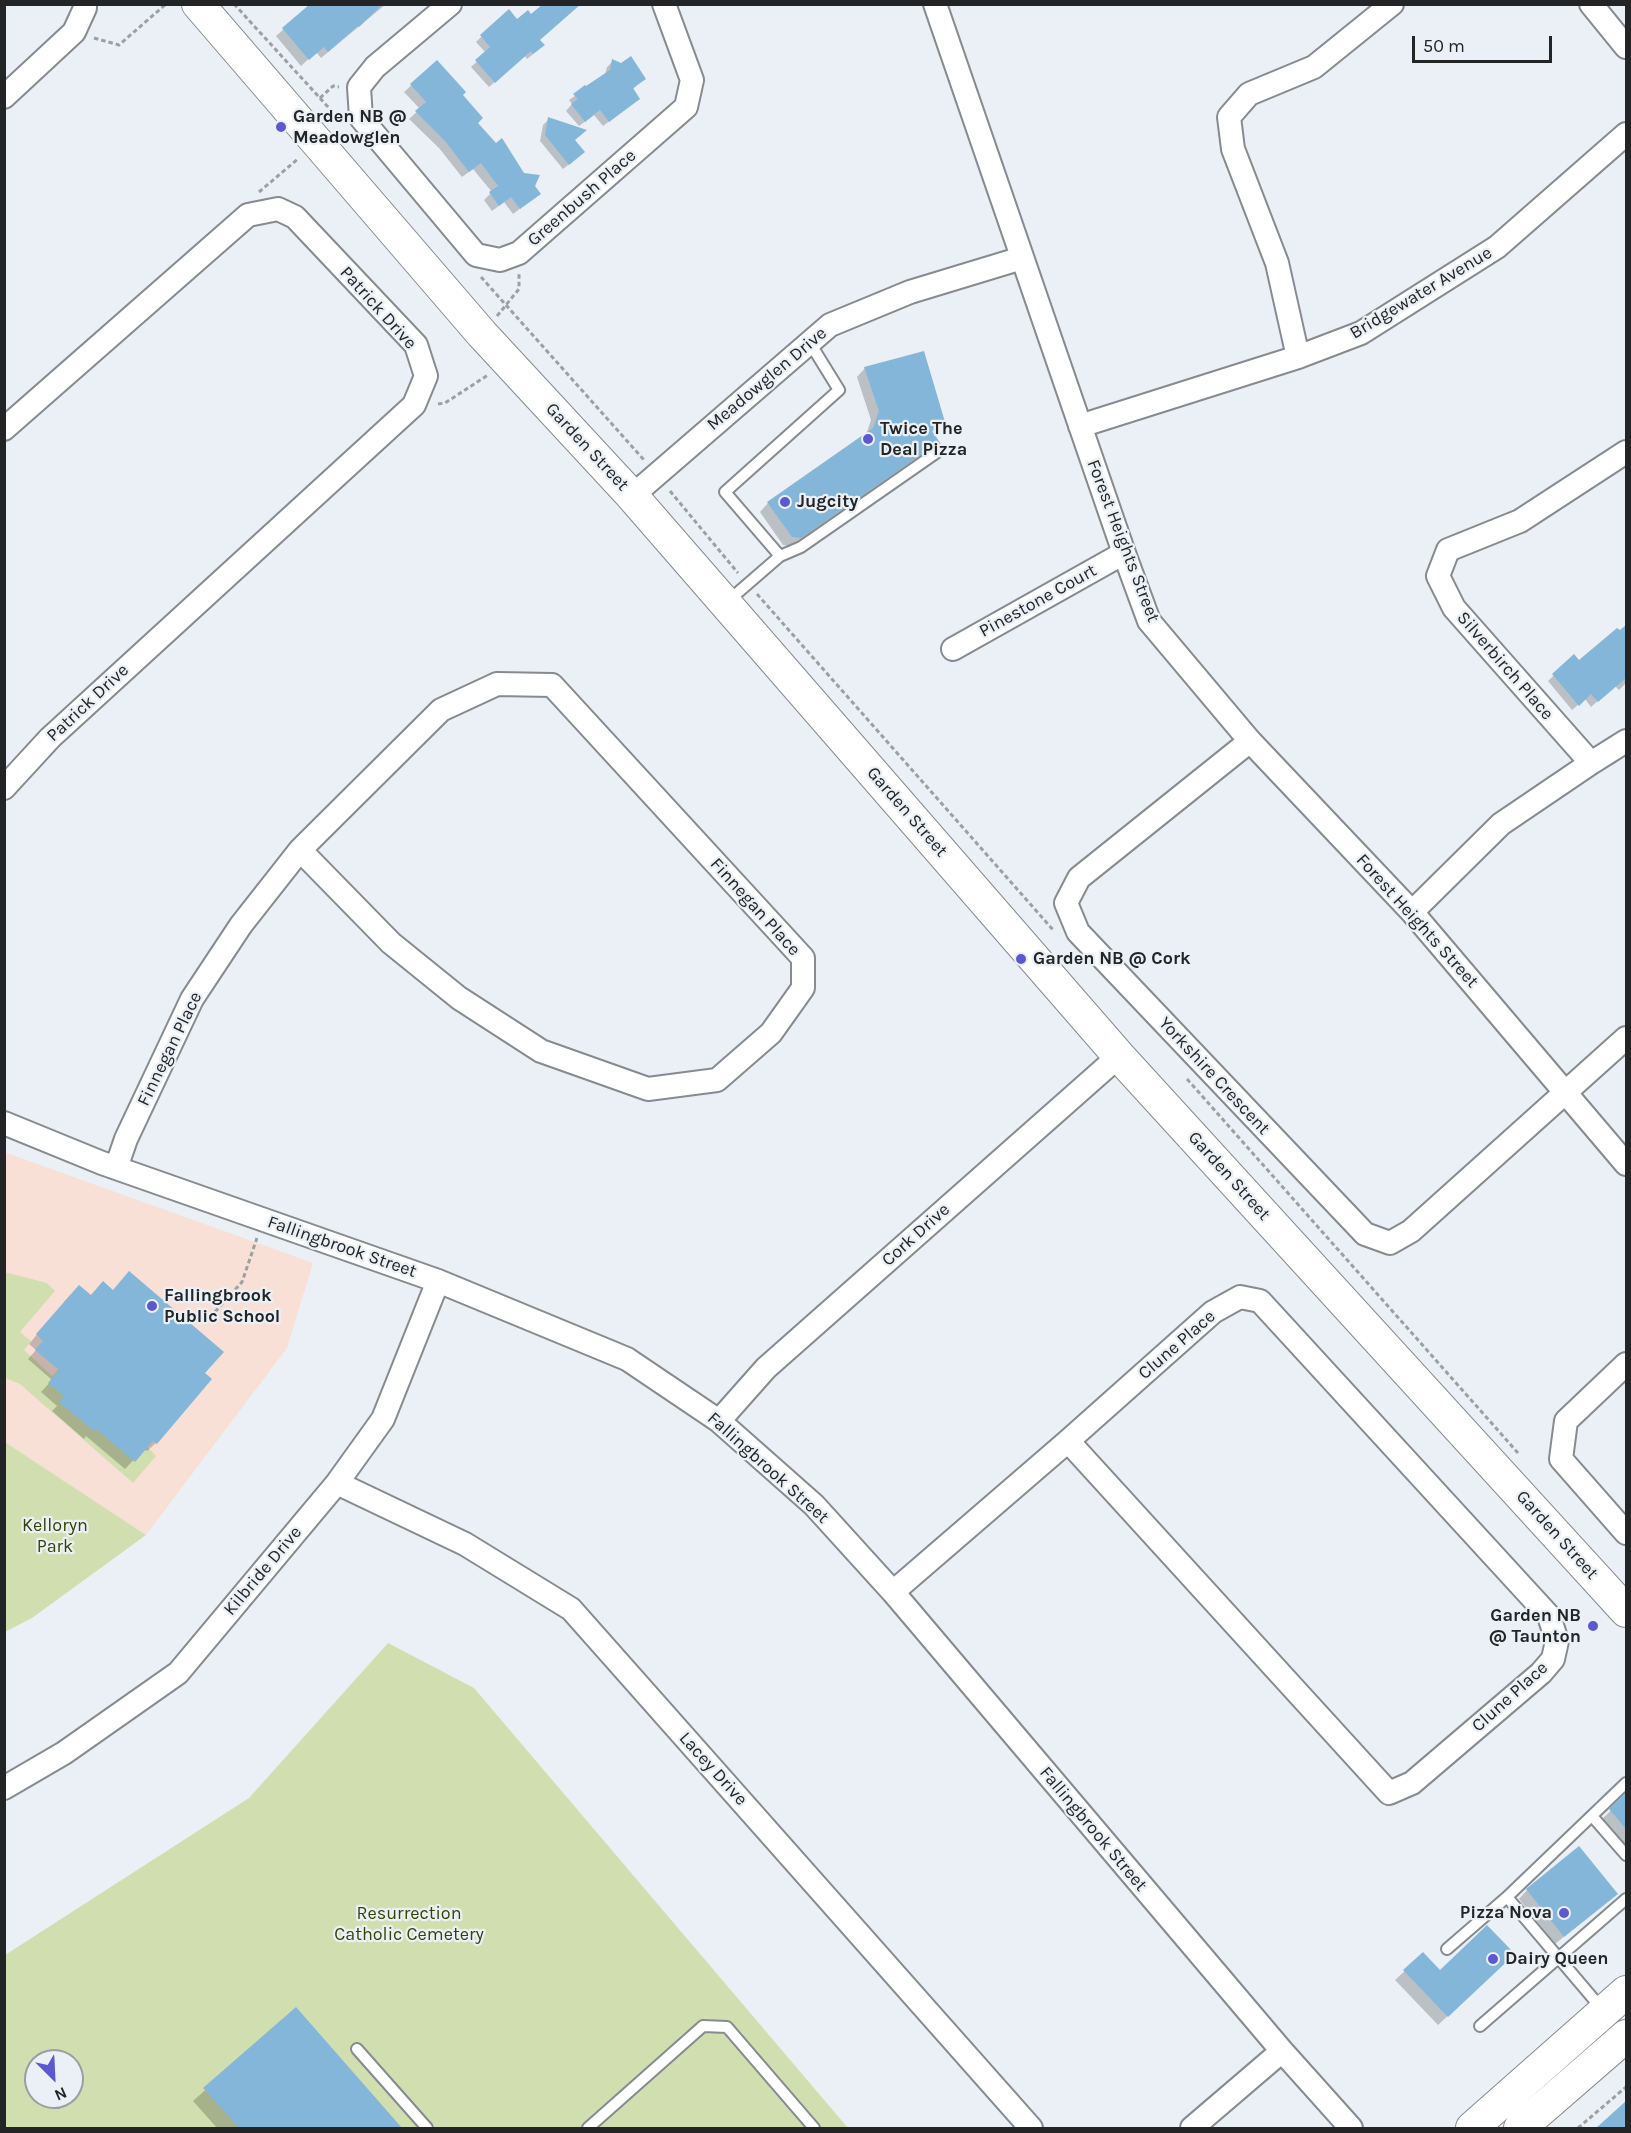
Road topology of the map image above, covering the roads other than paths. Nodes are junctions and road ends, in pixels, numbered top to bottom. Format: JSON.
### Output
{"nodes":[{"id":1,"x":85,"y":4,"type":"edge"},
{"id":2,"x":198,"y":4,"type":"edge"},
{"id":3,"x":450,"y":4,"type":"edge"},
{"id":4,"x":664,"y":4,"type":"edge"},
{"id":5,"x":935,"y":4,"type":"edge"},
{"id":6,"x":1392,"y":4,"type":"edge"},
{"id":7,"x":1591,"y":4,"type":"edge"},
{"id":8,"x":1626,"y":46,"type":"edge"},
{"id":9,"x":4,"y":97,"type":"edge"},
{"id":10,"x":1626,"y":134,"type":"edge"},
{"id":11,"x":1022,"y":258,"type":"junction"},
{"id":12,"x":810,"y":343,"type":"junction"},
{"id":13,"x":1298,"y":357,"type":"junction"},
{"id":14,"x":1080,"y":426,"type":"junction"},
{"id":15,"x":4,"y":429,"type":"edge"},
{"id":16,"x":1626,"y":452,"type":"edge"},
{"id":17,"x":936,"y":453,"type":"dead end"},
{"id":18,"x":632,"y":496,"type":"junction"},
{"id":19,"x":1124,"y":553,"type":"junction"},
{"id":20,"x":780,"y":556,"type":"junction"},
{"id":21,"x":737,"y":594,"type":"junction"},
{"id":22,"x":953,"y":649,"type":"dead end"},
{"id":23,"x":1250,"y":741,"type":"junction"},
{"id":24,"x":1626,"y":741,"type":"edge"},
{"id":25,"x":1591,"y":763,"type":"junction"},
{"id":26,"x":4,"y":788,"type":"edge"},
{"id":27,"x":300,"y":850,"type":"junction"},
{"id":28,"x":1412,"y":912,"type":"junction"},
{"id":29,"x":1626,"y":1038,"type":"edge"},
{"id":30,"x":1119,"y":1056,"type":"junction"},
{"id":31,"x":1565,"y":1093,"type":"junction"},
{"id":32,"x":4,"y":1123,"type":"edge"},
{"id":33,"x":1626,"y":1164,"type":"edge"},
{"id":34,"x":116,"y":1168,"type":"junction"},
{"id":35,"x":438,"y":1281,"type":"junction"},
{"id":36,"x":1626,"y":1364,"type":"edge"},
{"id":37,"x":719,"y":1421,"type":"junction"},
{"id":38,"x":1068,"y":1441,"type":"junction"},
{"id":39,"x":337,"y":1482,"type":"junction"},
{"id":40,"x":1626,"y":1533,"type":"edge"},
{"id":41,"x":893,"y":1592,"type":"junction"},
{"id":42,"x":1626,"y":1611,"type":"edge"},
{"id":43,"x":1626,"y":1783,"type":"edge"},
{"id":44,"x":4,"y":1788,"type":"edge"},
{"id":45,"x":1592,"y":1816,"type":"junction"},
{"id":46,"x":1626,"y":1856,"type":"edge"},
{"id":47,"x":1507,"y":1897,"type":"junction"},
{"id":48,"x":1626,"y":1899,"type":"edge"},
{"id":49,"x":1447,"y":1949,"type":"dead end"},
{"id":50,"x":1559,"y":1958,"type":"junction"},
{"id":51,"x":1615,"y":2002,"type":"edge"},
{"id":52,"x":1480,"y":2026,"type":"dead end"},
{"id":53,"x":1626,"y":2036,"type":"edge"},
{"id":54,"x":357,"y":2049,"type":"dead end"},
{"id":55,"x":1282,"y":2051,"type":"junction"},
{"id":56,"x":427,"y":2128,"type":"edge"},
{"id":57,"x":588,"y":2128,"type":"edge"},
{"id":58,"x":814,"y":2128,"type":"edge"},
{"id":59,"x":1031,"y":2128,"type":"edge"},
{"id":60,"x":1192,"y":2128,"type":"edge"},
{"id":61,"x":1351,"y":2128,"type":"edge"},
{"id":62,"x":1472,"y":2128,"type":"edge"},
{"id":63,"x":1520,"y":2128,"type":"edge"}],
"edges":[{"from":1,"to":9,"type":"street"},
{"from":2,"to":18,"type":"street","name":"Garden Street"},
{"from":3,"to":4,"type":"street","name":"Greenbush Place"},
{"from":5,"to":11,"type":"street","name":"Forest Heights Street"},
{"from":6,"to":13,"type":"street"},
{"from":7,"to":8,"type":"street"},
{"from":10,"to":13,"type":"street","name":"Bridgewater Avenue"},
{"from":11,"to":12,"type":"street","name":"Meadowglen Drive"},
{"from":11,"to":14,"type":"street","name":"Forest Heights Street"},
{"from":12,"to":18,"type":"street","name":"Meadowglen Drive"},
{"from":12,"to":20,"type":"lane"},
{"from":13,"to":14,"type":"street","name":"Bridgewater Avenue"},
{"from":14,"to":19,"type":"street","name":"Forest Heights Street"},
{"from":15,"to":26,"type":"street","name":"Patrick Drive"},
{"from":16,"to":25,"type":"street","name":"Silverbirch Place"},
{"from":17,"to":20,"type":"lane"},
{"from":18,"to":21,"type":"street","name":"Garden Street"},
{"from":19,"to":22,"type":"street","name":"Pinestone Court"},
{"from":19,"to":23,"type":"street","name":"Forest Heights Street"},
{"from":20,"to":21,"type":"lane"},
{"from":21,"to":30,"type":"street","name":"Garden Street"},
{"from":23,"to":28,"type":"street","name":"Forest Heights Street"},
{"from":23,"to":31,"type":"street","name":"Yorkshire Crescent"},
{"from":24,"to":25,"type":"street"},
{"from":25,"to":28,"type":"street"},
{"from":27,"to":27,"type":"street","name":"Finnegan Place"},
{"from":27,"to":34,"type":"street","name":"Finnegan Place"},
{"from":28,"to":31,"type":"street","name":"Forest Heights Street"},
{"from":29,"to":31,"type":"street","name":"Yorkshire Crescent"},
{"from":30,"to":37,"type":"street","name":"Cork Drive"},
{"from":30,"to":42,"type":"street","name":"Garden Street"},
{"from":31,"to":33,"type":"street","name":"Forest Heights Street"},
{"from":32,"to":34,"type":"street","name":"Fallingbrook Street"},
{"from":34,"to":35,"type":"street","name":"Fallingbrook Street"},
{"from":35,"to":37,"type":"street","name":"Fallingbrook Street"},
{"from":35,"to":39,"type":"street","name":"Kilbride Drive"},
{"from":36,"to":40,"type":"street"},
{"from":37,"to":41,"type":"street","name":"Fallingbrook Street"},
{"from":38,"to":38,"type":"street","name":"Clune Place"},
{"from":38,"to":41,"type":"street","name":"Clune Place"},
{"from":39,"to":44,"type":"street","name":"Kilbride Drive"},
{"from":39,"to":59,"type":"street","name":"Lacey Drive"},
{"from":41,"to":55,"type":"street","name":"Fallingbrook Street"},
{"from":43,"to":45,"type":"lane"},
{"from":45,"to":46,"type":"lane"},
{"from":45,"to":47,"type":"lane"},
{"from":47,"to":49,"type":"lane"},
{"from":47,"to":50,"type":"lane"},
{"from":48,"to":50,"type":"lane"},
{"from":50,"to":51,"type":"lane"},
{"from":50,"to":52,"type":"lane"},
{"from":51,"to":62,"type":"street"},
{"from":53,"to":63,"type":"street"},
{"from":54,"to":56,"type":"lane"},
{"from":55,"to":60,"type":"street"},
{"from":55,"to":61,"type":"street","name":"Fallingbrook Street"},
{"from":57,"to":58,"type":"lane"}]}
